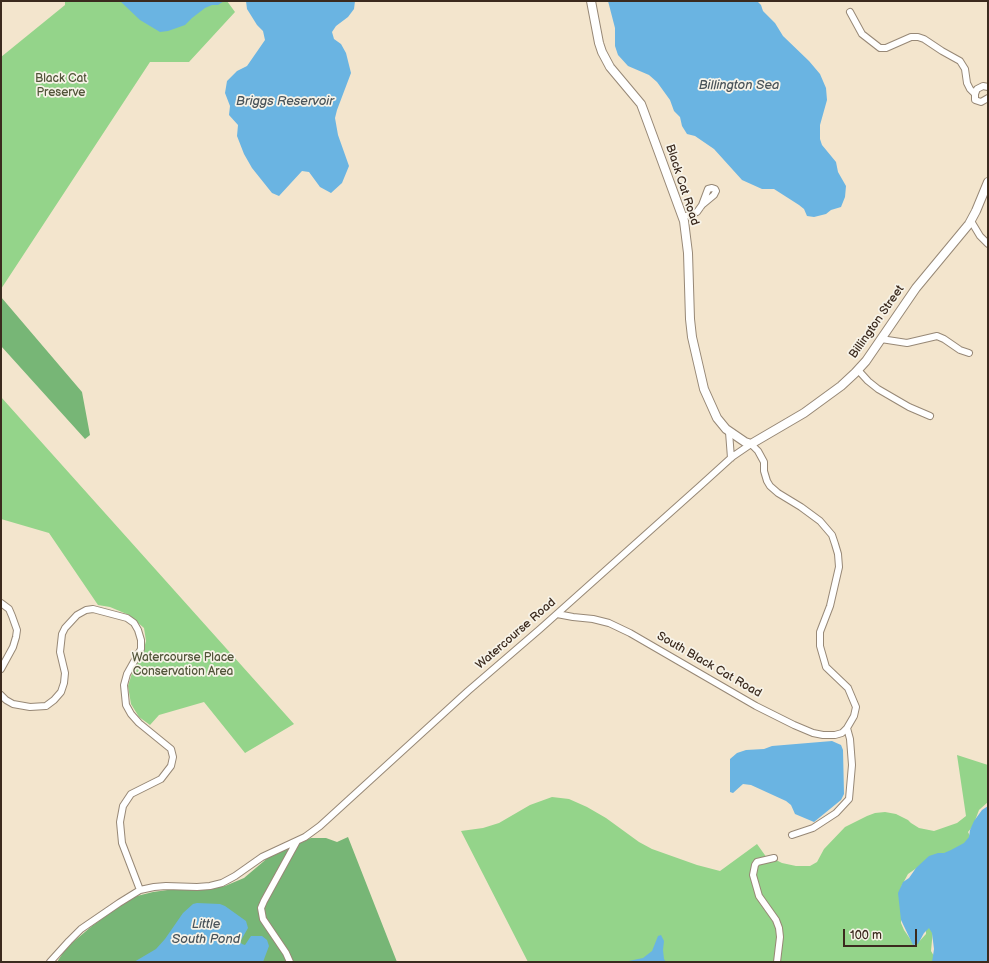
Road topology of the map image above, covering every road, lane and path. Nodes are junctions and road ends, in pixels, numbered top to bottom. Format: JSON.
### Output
{"nodes":[{"id":1,"x":591,"y":1,"type":"edge"},
{"id":2,"x":850,"y":12,"type":"dead end"},
{"id":3,"x":988,"y":87,"type":"edge"},
{"id":4,"x":975,"y":94,"type":"junction"},
{"id":5,"x":988,"y":98,"type":"edge"},
{"id":6,"x":988,"y":182,"type":"edge"},
{"id":7,"x":702,"y":205,"type":"dead end"},
{"id":8,"x":683,"y":217,"type":"junction"},
{"id":9,"x":971,"y":221,"type":"junction"},
{"id":10,"x":988,"y":244,"type":"edge"},
{"id":11,"x":880,"y":339,"type":"junction"},
{"id":12,"x":969,"y":353,"type":"dead end"},
{"id":13,"x":858,"y":370,"type":"junction"},
{"id":14,"x":930,"y":416,"type":"dead end"},
{"id":15,"x":729,"y":432,"type":"junction"},
{"id":16,"x":751,"y":444,"type":"junction"},
{"id":17,"x":731,"y":458,"type":"junction"},
{"id":18,"x":1,"y":603,"type":"edge"},
{"id":19,"x":557,"y":614,"type":"junction"},
{"id":20,"x":1,"y":669,"type":"edge"},
{"id":21,"x":1,"y":695,"type":"edge"},
{"id":22,"x":847,"y":728,"type":"junction"},
{"id":23,"x":792,"y":835,"type":"dead end"},
{"id":24,"x":296,"y":842,"type":"junction"},
{"id":25,"x":774,"y":858,"type":"dead end"},
{"id":26,"x":140,"y":890,"type":"junction"},
{"id":27,"x":50,"y":962,"type":"edge"},
{"id":28,"x":290,"y":962,"type":"edge"},
{"id":29,"x":777,"y":962,"type":"edge"}],
"edges":[{"from":1,"to":8,"type":"street","name":"Black Cat Road"},
{"from":2,"to":4,"type":"street"},
{"from":3,"to":4,"type":"street"},
{"from":4,"to":5,"type":"street"},
{"from":6,"to":9,"type":"street","name":"Billington Street"},
{"from":7,"to":8,"type":"street"},
{"from":8,"to":15,"type":"street","name":"Black Cat Road"},
{"from":9,"to":10,"type":"street"},
{"from":9,"to":11,"type":"street","name":"Billington Street"},
{"from":11,"to":12,"type":"street"},
{"from":11,"to":13,"type":"street","name":"Billington Street"},
{"from":13,"to":14,"type":"street"},
{"from":13,"to":16,"type":"street","name":"Billington Street"},
{"from":15,"to":16,"type":"street","name":"Black Cat Road"},
{"from":15,"to":17,"type":"street"},
{"from":16,"to":17,"type":"street","name":"Watercourse Road"},
{"from":16,"to":22,"type":"street","name":"Black Cat Road"},
{"from":17,"to":19,"type":"street","name":"Watercourse Road"},
{"from":18,"to":20,"type":"street"},
{"from":19,"to":22,"type":"street","name":"South Black Cat Road"},
{"from":19,"to":24,"type":"street","name":"Watercourse Road"},
{"from":21,"to":26,"type":"street"},
{"from":22,"to":23,"type":"street"},
{"from":24,"to":26,"type":"street","name":"Watercourse Road"},
{"from":24,"to":28,"type":"street"},
{"from":25,"to":29,"type":"street"},
{"from":26,"to":27,"type":"street"}]}
